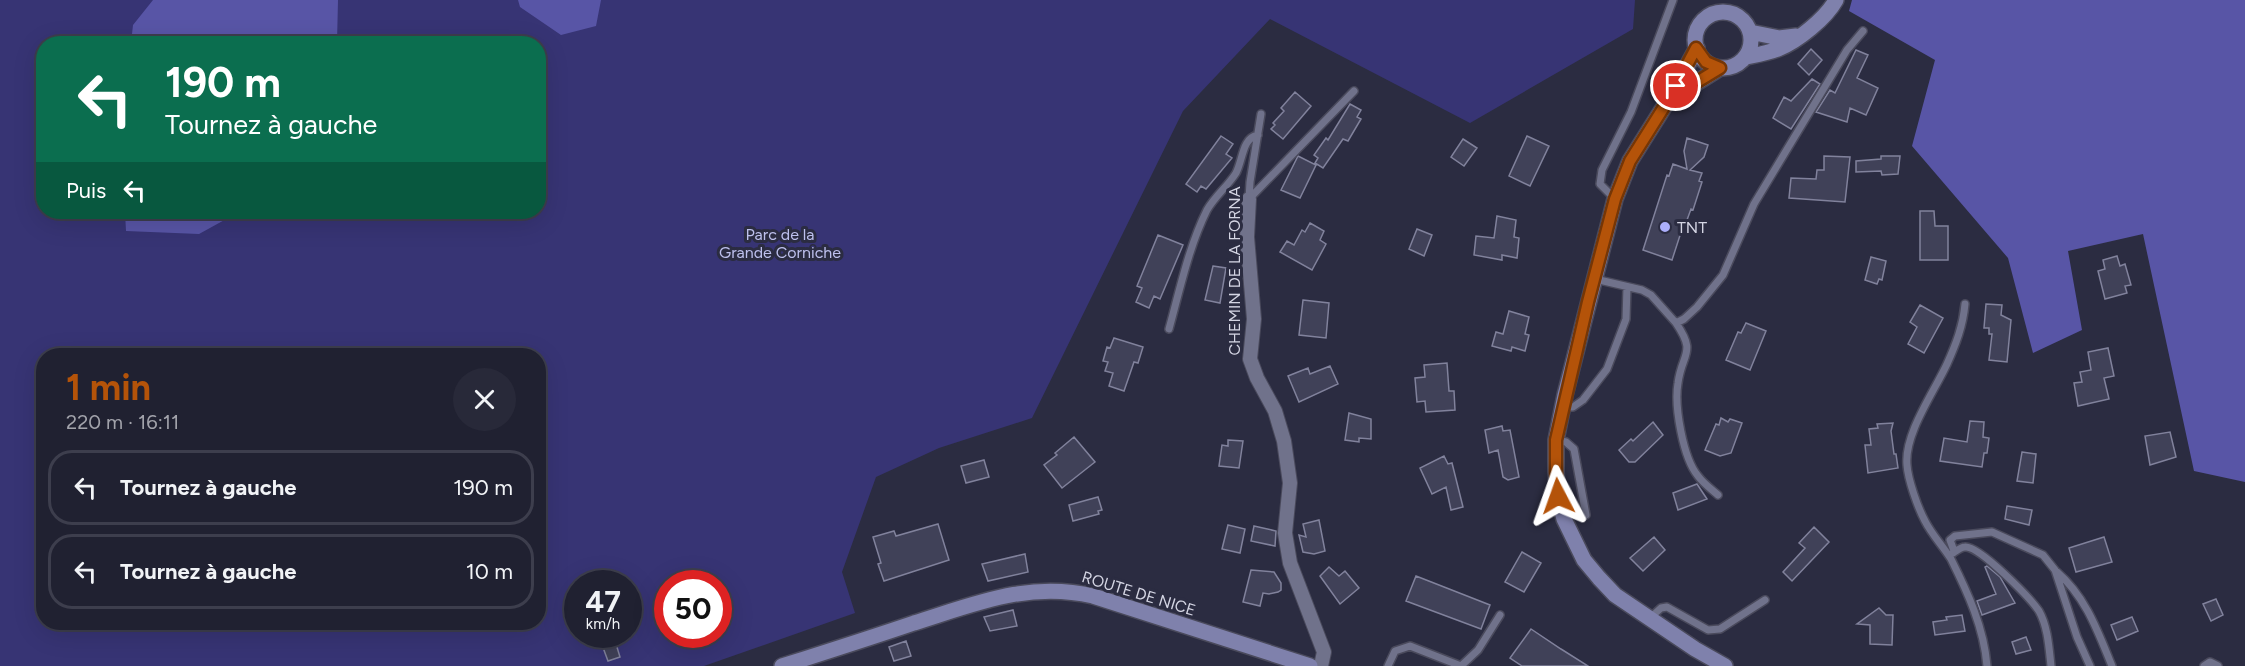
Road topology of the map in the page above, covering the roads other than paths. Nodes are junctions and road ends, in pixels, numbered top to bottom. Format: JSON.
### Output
{"nodes":[{"id":1,"x":1673,"y":0,"type":"edge"},
{"id":2,"x":1737,"y":0,"type":"edge"},
{"id":3,"x":1836,"y":0,"type":"edge"},
{"id":4,"x":1716,"y":7,"type":"edge"},
{"id":5,"x":1740,"y":17,"type":"junction"},
{"id":6,"x":1863,"y":31,"type":"dead end"},
{"id":7,"x":1750,"y":32,"type":"junction"},
{"id":8,"x":1799,"y":36,"type":"junction"},
{"id":9,"x":1696,"y":48,"type":"junction"},
{"id":10,"x":1746,"y":57,"type":"junction"},
{"id":11,"x":1720,"y":68,"type":"junction"},
{"id":12,"x":1354,"y":92,"type":"dead end"},
{"id":13,"x":1669,"y":99,"type":"junction"},
{"id":14,"x":1261,"y":114,"type":"dead end"},
{"id":15,"x":1258,"y":135,"type":"junction"},
{"id":16,"x":1249,"y":199,"type":"junction"},
{"id":17,"x":1615,"y":199,"type":"junction"},
{"id":18,"x":1593,"y":279,"type":"junction"},
{"id":19,"x":1628,"y":287,"type":"junction"},
{"id":20,"x":1965,"y":304,"type":"dead end"},
{"id":21,"x":1676,"y":323,"type":"junction"},
{"id":22,"x":1169,"y":329,"type":"dead end"},
{"id":23,"x":1563,"y":407,"type":"junction"},
{"id":24,"x":1556,"y":440,"type":"junction"},
{"id":25,"x":1718,"y":495,"type":"dead end"},
{"id":26,"x":1586,"y":515,"type":"dead end"},
{"id":27,"x":1952,"y":554,"type":"junction"},
{"id":28,"x":2055,"y":570,"type":"junction"},
{"id":29,"x":1765,"y":600,"type":"dead end"},
{"id":30,"x":1500,"y":615,"type":"dead end"},
{"id":31,"x":1650,"y":618,"type":"junction"},
{"id":32,"x":782,"y":666,"type":"edge"},
{"id":33,"x":1310,"y":666,"type":"edge"},
{"id":34,"x":1321,"y":666,"type":"edge"},
{"id":35,"x":1388,"y":666,"type":"edge"},
{"id":36,"x":1725,"y":666,"type":"edge"},
{"id":37,"x":1988,"y":666,"type":"edge"},
{"id":38,"x":2051,"y":666,"type":"edge"},
{"id":39,"x":2090,"y":666,"type":"edge"},
{"id":40,"x":2112,"y":666,"type":"edge"},
{"id":41,"x":2204,"y":666,"type":"edge"},
{"id":42,"x":2218,"y":666,"type":"edge"}],
"edges":[{"from":1,"to":17,"type":"lane"},
{"from":2,"to":5,"type":"main road"},
{"from":3,"to":8,"type":"main road"},
{"from":4,"to":5,"type":"main road"},
{"from":4,"to":9,"type":"main road"},
{"from":5,"to":7,"type":"main road"},
{"from":6,"to":21,"type":"lane"},
{"from":7,"to":8,"type":"main road"},
{"from":7,"to":10,"type":"main road"},
{"from":8,"to":10,"type":"main road"},
{"from":9,"to":11,"type":"main road"},
{"from":9,"to":13,"type":"main road"},
{"from":10,"to":11,"type":"main road"},
{"from":11,"to":13,"type":"main road"},
{"from":12,"to":16,"type":"lane"},
{"from":13,"to":17,"type":"main road"},
{"from":14,"to":15,"type":"lane","name":"CHEMIN DE LA FORNA"},
{"from":15,"to":16,"type":"lane","name":"CHEMIN DE LA FORNA"},
{"from":15,"to":22,"type":"lane"},
{"from":16,"to":34,"type":"street","name":"CHEMIN DE LA FORNA"},
{"from":17,"to":18,"type":"main road"},
{"from":18,"to":19,"type":"lane"},
{"from":18,"to":23,"type":"main road"},
{"from":19,"to":21,"type":"lane"},
{"from":19,"to":23,"type":"lane"},
{"from":20,"to":27,"type":"lane"},
{"from":21,"to":25,"type":"lane"},
{"from":23,"to":24,"type":"main road"},
{"from":24,"to":26,"type":"lane"},
{"from":24,"to":31,"type":"main road"},
{"from":27,"to":28,"type":"lane"},
{"from":27,"to":37,"type":"lane"},
{"from":27,"to":38,"type":"lane"},
{"from":28,"to":39,"type":"lane"},
{"from":28,"to":40,"type":"lane"},
{"from":29,"to":31,"type":"lane"},
{"from":30,"to":35,"type":"lane"},
{"from":31,"to":36,"type":"main road"},
{"from":32,"to":33,"type":"main road","name":"ROUTE DE NICE"},
{"from":41,"to":42,"type":"lane"}]}
